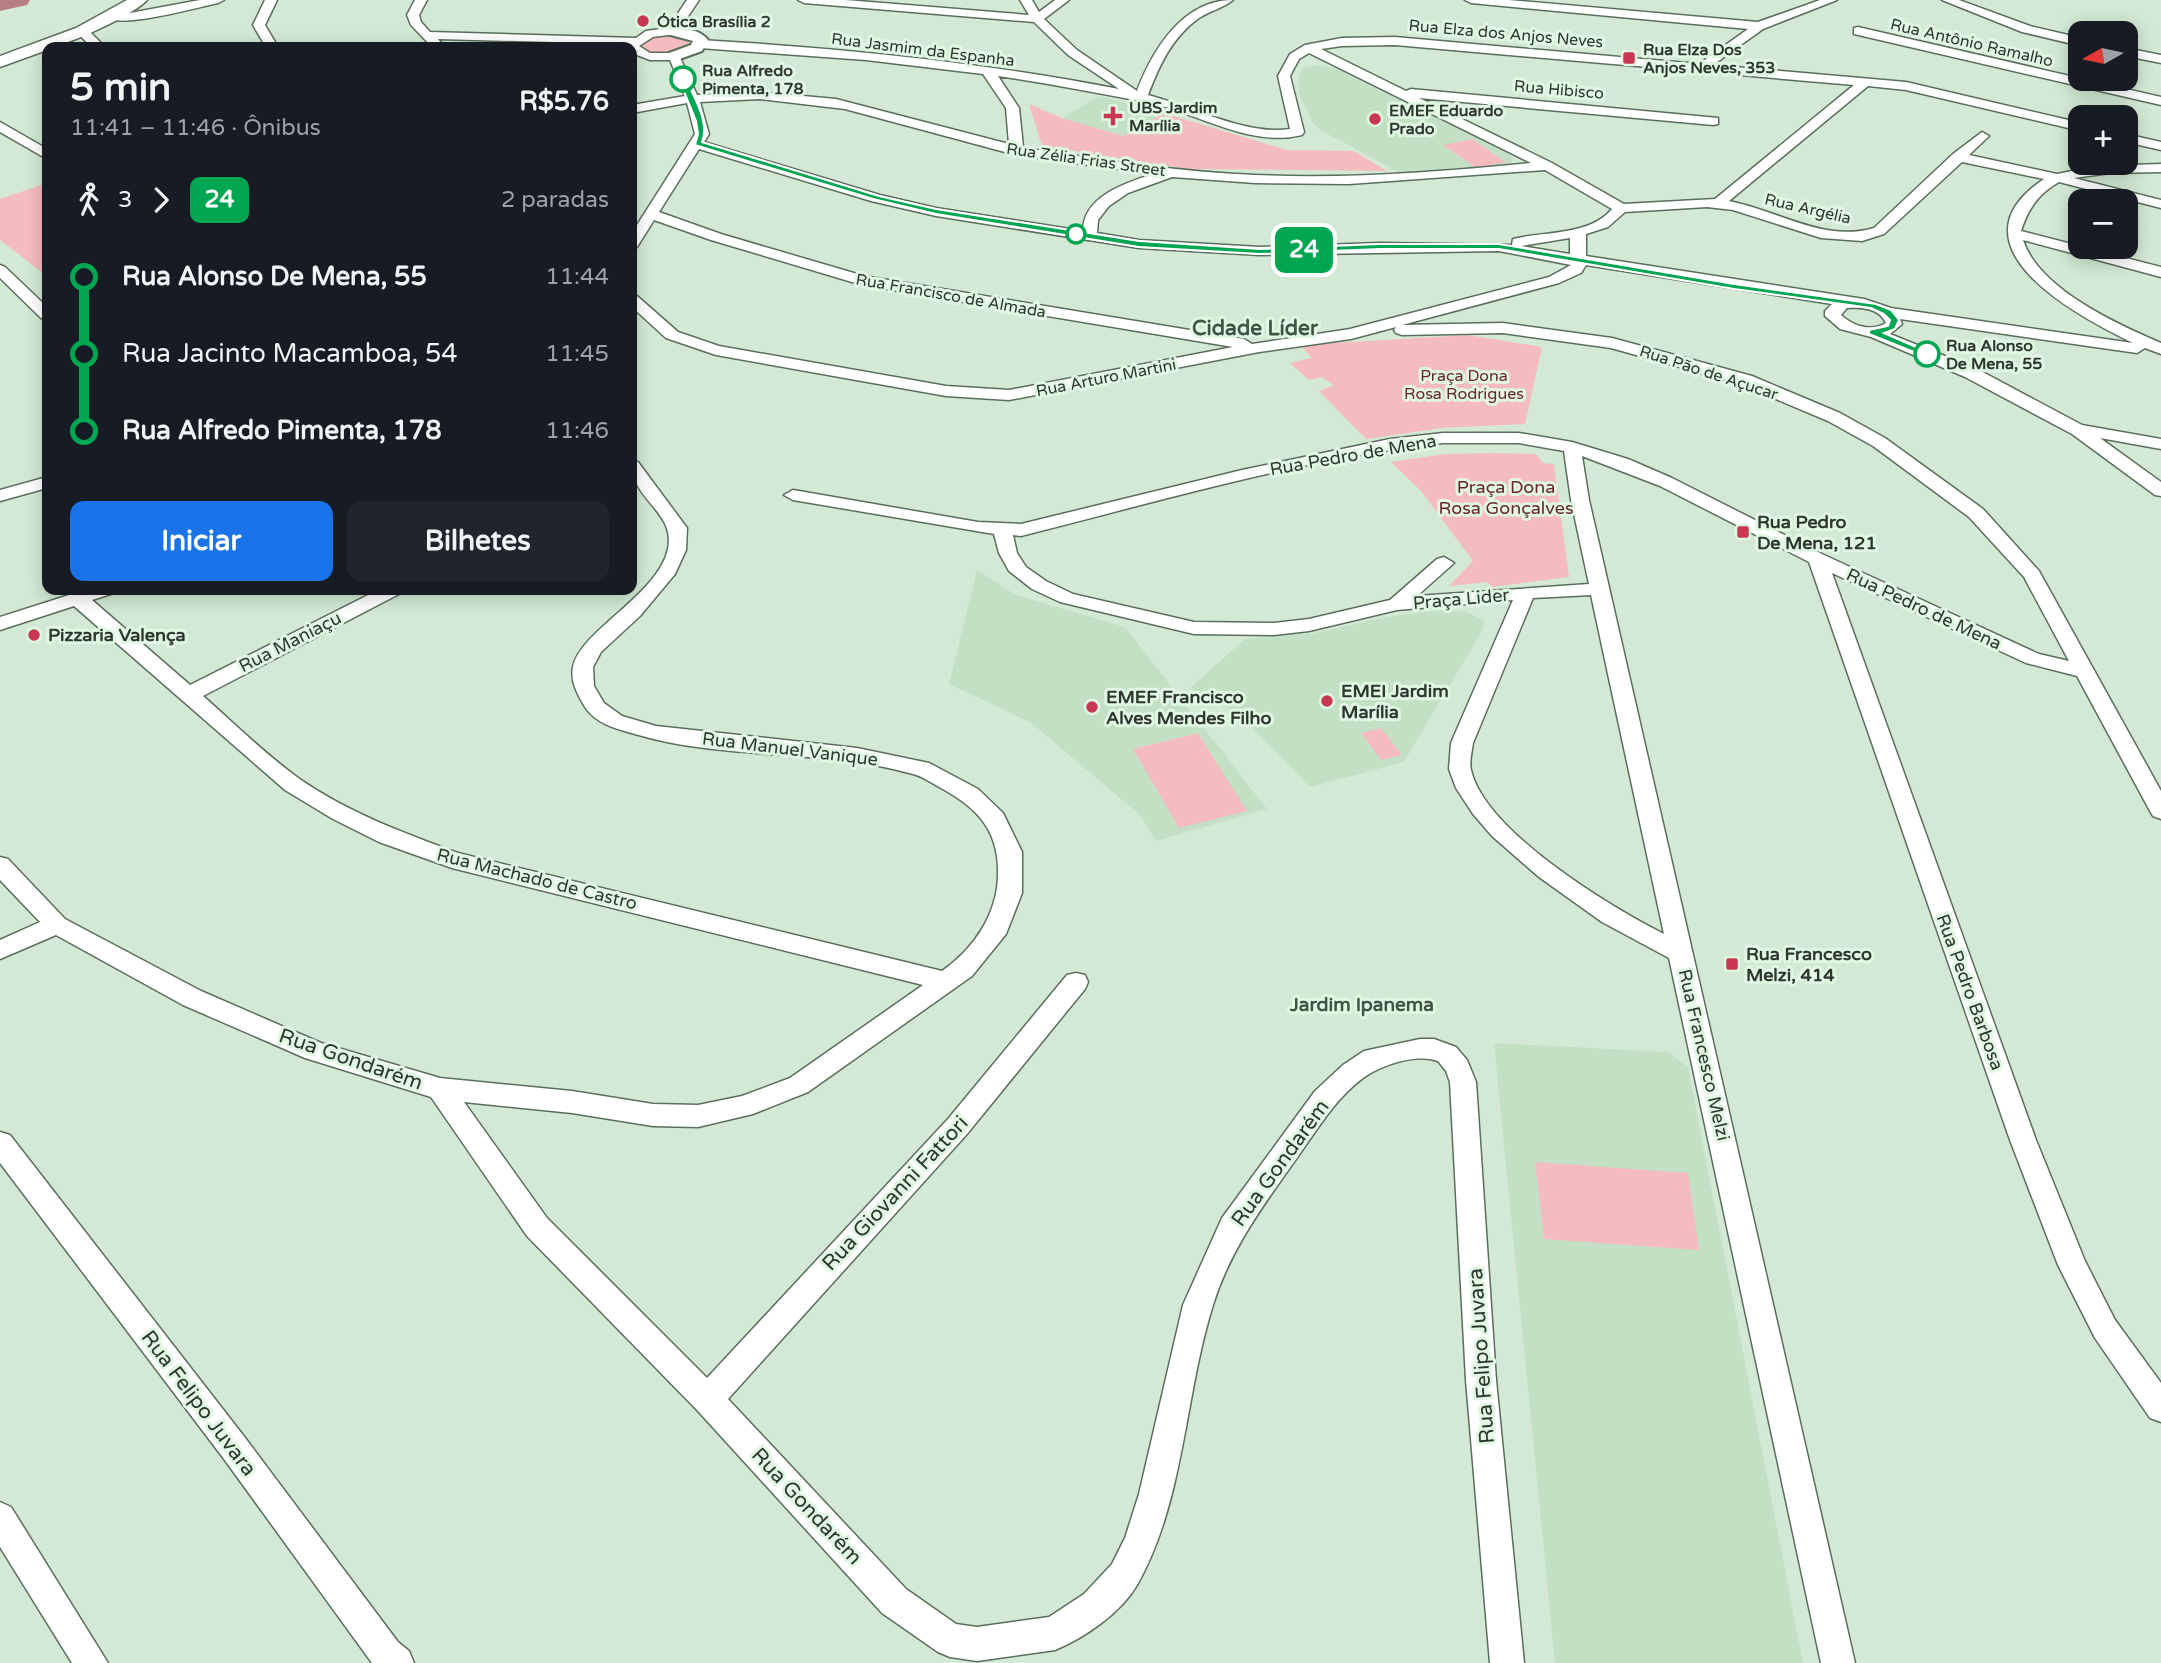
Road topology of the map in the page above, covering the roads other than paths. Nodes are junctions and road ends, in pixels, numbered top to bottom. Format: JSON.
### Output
{"nodes":[{"id":1,"x":139,"y":0,"type":"edge"},
{"id":2,"x":218,"y":0,"type":"edge"},
{"id":3,"x":271,"y":0,"type":"edge"},
{"id":4,"x":421,"y":0,"type":"edge"},
{"id":5,"x":693,"y":0,"type":"edge"},
{"id":6,"x":804,"y":0,"type":"edge"},
{"id":7,"x":1026,"y":0,"type":"edge"},
{"id":8,"x":1063,"y":0,"type":"edge"},
{"id":9,"x":1227,"y":0,"type":"edge"},
{"id":10,"x":1471,"y":0,"type":"edge"},
{"id":11,"x":1831,"y":0,"type":"edge"},
{"id":12,"x":1948,"y":0,"type":"edge"},
{"id":13,"x":1962,"y":4,"type":"edge"},
{"id":14,"x":110,"y":17,"type":"junction"},
{"id":15,"x":1036,"y":19,"type":"junction"},
{"id":16,"x":1759,"y":26,"type":"junction"},
{"id":17,"x":82,"y":31,"type":"junction"},
{"id":18,"x":672,"y":31,"type":"junction"},
{"id":19,"x":1858,"y":31,"type":"dead end"},
{"id":20,"x":427,"y":35,"type":"junction"},
{"id":21,"x":2068,"y":39,"type":"edge"},
{"id":22,"x":635,"y":41,"type":"joint"},
{"id":23,"x":53,"y":42,"type":"edge"},
{"id":24,"x":94,"y":42,"type":"edge"},
{"id":25,"x":269,"y":42,"type":"edge"},
{"id":26,"x":434,"y":42,"type":"edge"},
{"id":27,"x":700,"y":44,"type":"junction"},
{"id":28,"x":42,"y":46,"type":"edge"},
{"id":29,"x":1309,"y":48,"type":"junction"},
{"id":30,"x":637,"y":52,"type":"edge"},
{"id":31,"x":2138,"y":54,"type":"edge"},
{"id":32,"x":674,"y":56,"type":"junction"},
{"id":33,"x":2161,"y":59,"type":"edge"},
{"id":34,"x":0,"y":62,"type":"edge"},
{"id":35,"x":1703,"y":67,"type":"junction"},
{"id":36,"x":988,"y":72,"type":"junction"},
{"id":37,"x":1867,"y":82,"type":"junction"},
{"id":38,"x":1401,"y":92,"type":"junction"},
{"id":39,"x":1141,"y":98,"type":"junction"},
{"id":40,"x":690,"y":99,"type":"junction"},
{"id":41,"x":1486,"y":99,"type":"junction"},
{"id":42,"x":2161,"y":101,"type":"edge"},
{"id":43,"x":637,"y":109,"type":"edge"},
{"id":44,"x":1457,"y":121,"type":"junction"},
{"id":45,"x":1713,"y":121,"type":"dead end"},
{"id":46,"x":2068,"y":124,"type":"edge"},
{"id":47,"x":0,"y":126,"type":"edge"},
{"id":48,"x":1982,"y":136,"type":"dead end"},
{"id":49,"x":2138,"y":141,"type":"edge"},
{"id":50,"x":697,"y":144,"type":"junction"},
{"id":51,"x":2161,"y":146,"type":"edge"},
{"id":52,"x":1016,"y":151,"type":"junction"},
{"id":53,"x":42,"y":152,"type":"edge"},
{"id":54,"x":1958,"y":157,"type":"junction"},
{"id":55,"x":1547,"y":166,"type":"junction"},
{"id":56,"x":2161,"y":168,"type":"edge"},
{"id":57,"x":1176,"y":173,"type":"junction"},
{"id":58,"x":2057,"y":178,"type":"junction"},
{"id":59,"x":1718,"y":203,"type":"junction"},
{"id":60,"x":2161,"y":204,"type":"edge"},
{"id":61,"x":1621,"y":208,"type":"junction"},
{"id":62,"x":650,"y":214,"type":"junction"},
{"id":63,"x":1579,"y":232,"type":"junction"},
{"id":64,"x":2013,"y":233,"type":"junction"},
{"id":65,"x":637,"y":236,"type":"edge"},
{"id":66,"x":1090,"y":236,"type":"junction"},
{"id":67,"x":1499,"y":247,"type":"junction"},
{"id":68,"x":1581,"y":259,"type":"junction"},
{"id":69,"x":0,"y":270,"type":"edge"},
{"id":70,"x":2161,"y":272,"type":"edge"},
{"id":71,"x":1734,"y":286,"type":"junction"},
{"id":72,"x":1852,"y":303,"type":"junction"},
{"id":73,"x":637,"y":304,"type":"edge"},
{"id":74,"x":42,"y":310,"type":"edge"},
{"id":75,"x":1887,"y":312,"type":"junction"},
{"id":76,"x":1837,"y":321,"type":"junction"},
{"id":77,"x":1872,"y":332,"type":"junction"},
{"id":78,"x":1351,"y":334,"type":"junction"},
{"id":79,"x":1258,"y":347,"type":"junction"},
{"id":80,"x":2161,"y":350,"type":"edge"},
{"id":81,"x":2078,"y":429,"type":"junction"},
{"id":82,"x":2161,"y":444,"type":"edge"},
{"id":83,"x":1572,"y":447,"type":"junction"},
{"id":84,"x":637,"y":473,"type":"edge"},
{"id":85,"x":42,"y":483,"type":"edge"},
{"id":86,"x":2161,"y":491,"type":"edge"},
{"id":87,"x":793,"y":495,"type":"dead end"},
{"id":88,"x":0,"y":496,"type":"edge"},
{"id":89,"x":1003,"y":531,"type":"junction"},
{"id":90,"x":1817,"y":559,"type":"junction"},
{"id":91,"x":1444,"y":563,"type":"dead end"},
{"id":92,"x":1601,"y":589,"type":"junction"},
{"id":93,"x":1526,"y":593,"type":"junction"},
{"id":94,"x":90,"y":595,"type":"edge"},
{"id":95,"x":381,"y":595,"type":"edge"},
{"id":96,"x":78,"y":599,"type":"junction"},
{"id":97,"x":1397,"y":604,"type":"junction"},
{"id":98,"x":0,"y":624,"type":"edge"},
{"id":99,"x":2084,"y":671,"type":"junction"},
{"id":100,"x":187,"y":695,"type":"junction"},
{"id":101,"x":2161,"y":811,"type":"edge"},
{"id":102,"x":0,"y":865,"type":"edge"},
{"id":103,"x":57,"y":925,"type":"junction"},
{"id":104,"x":0,"y":950,"type":"edge"},
{"id":105,"x":1681,"y":953,"type":"junction"},
{"id":106,"x":946,"y":981,"type":"junction"},
{"id":107,"x":1076,"y":982,"type":"dead end"},
{"id":108,"x":1447,"y":1054,"type":"joint"},
{"id":109,"x":440,"y":1089,"type":"junction"},
{"id":110,"x":0,"y":1143,"type":"edge"},
{"id":111,"x":708,"y":1400,"type":"junction"},
{"id":112,"x":2161,"y":1408,"type":"edge"},
{"id":113,"x":0,"y":1518,"type":"edge"},
{"id":114,"x":91,"y":1663,"type":"edge"},
{"id":115,"x":397,"y":1663,"type":"edge"},
{"id":116,"x":1507,"y":1663,"type":"edge"},
{"id":117,"x":1838,"y":1663,"type":"edge"}],
"edges":[{"from":1,"to":14,"type":"main road"},
{"from":2,"to":14,"type":"street"},
{"from":3,"to":25,"type":"street"},
{"from":4,"to":20,"type":"street"},
{"from":5,"to":18,"type":"street"},
{"from":6,"to":15,"type":"street"},
{"from":7,"to":15,"type":"street"},
{"from":8,"to":15,"type":"street"},
{"from":9,"to":39,"type":"street"},
{"from":10,"to":16,"type":"street"},
{"from":11,"to":16,"type":"street"},
{"from":12,"to":13,"type":"street"},
{"from":13,"to":21,"type":"street"},
{"from":14,"to":17,"type":"main road"},
{"from":15,"to":39,"type":"street"},
{"from":16,"to":35,"type":"street"},
{"from":17,"to":23,"type":"main road"},
{"from":17,"to":24,"type":"street"},
{"from":18,"to":22,"type":"street"},
{"from":18,"to":27,"type":"street"},
{"from":19,"to":42,"type":"street","name":"Rua Antônio Ramalho"},
{"from":20,"to":22,"type":"street"},
{"from":20,"to":26,"type":"street"},
{"from":27,"to":32,"type":"street"},
{"from":27,"to":36,"type":"street","name":"Rua Jasmim da Espanha"},
{"from":28,"to":34,"type":"main road"},
{"from":29,"to":35,"type":"street","name":"Rua Elza dos Anjos Neves"},
{"from":29,"to":38,"type":"street"},
{"from":29,"to":39,"type":"street"},
{"from":30,"to":32,"type":"street"},
{"from":31,"to":33,"type":"street"},
{"from":32,"to":40,"type":"street"},
{"from":35,"to":37,"type":"street","name":"Rua Elza dos Anjos Neves"},
{"from":36,"to":39,"type":"street","name":"Rua Jasmim da Espanha"},
{"from":36,"to":52,"type":"street"},
{"from":37,"to":46,"type":"street","name":"Rua Elza dos Anjos Neves"},
{"from":37,"to":59,"type":"street"},
{"from":38,"to":41,"type":"street","name":"Rua Hibisco"},
{"from":38,"to":44,"type":"street"},
{"from":40,"to":43,"type":"street","name":"Rua Zélia Frias Street"},
{"from":40,"to":50,"type":"street"},
{"from":40,"to":52,"type":"street","name":"Rua Zélia Frias Street"},
{"from":41,"to":44,"type":"street"},
{"from":41,"to":45,"type":"street","name":"Rua Hibisco"},
{"from":44,"to":55,"type":"street"},
{"from":47,"to":53,"type":"street"},
{"from":48,"to":54,"type":"street","name":"Rua Argélia"},
{"from":49,"to":51,"type":"street"},
{"from":50,"to":62,"type":"street"},
{"from":50,"to":66,"type":"street"},
{"from":52,"to":57,"type":"street","name":"Rua Zélia Frias Street"},
{"from":54,"to":58,"type":"street"},
{"from":54,"to":59,"type":"street","name":"Rua Argélia"},
{"from":55,"to":57,"type":"street","name":"Rua Zélia Frias Street"},
{"from":55,"to":61,"type":"street"},
{"from":56,"to":58,"type":"street"},
{"from":57,"to":66,"type":"street"},
{"from":58,"to":60,"type":"street"},
{"from":58,"to":64,"type":"street"},
{"from":59,"to":61,"type":"street","name":"Rua Argélia"},
{"from":61,"to":63,"type":"street"},
{"from":62,"to":65,"type":"street"},
{"from":62,"to":79,"type":"street","name":"Rua Francisco de Almada"},
{"from":63,"to":67,"type":"street"},
{"from":63,"to":68,"type":"street"},
{"from":64,"to":70,"type":"street"},
{"from":64,"to":80,"type":"street"},
{"from":66,"to":67,"type":"street"},
{"from":67,"to":68,"type":"street"},
{"from":68,"to":71,"type":"street"},
{"from":68,"to":78,"type":"street","name":"Rua Arturo Martini"},
{"from":69,"to":74,"type":"street"},
{"from":71,"to":72,"type":"street"},
{"from":71,"to":76,"type":"street"},
{"from":72,"to":75,"type":"street"},
{"from":72,"to":76,"type":"street"},
{"from":73,"to":79,"type":"street","name":"Rua Arturo Martini"},
{"from":75,"to":77,"type":"street"},
{"from":75,"to":80,"type":"street"},
{"from":76,"to":77,"type":"street"},
{"from":77,"to":81,"type":"street"},
{"from":78,"to":79,"type":"street","name":"Rua Arturo Martini"},
{"from":78,"to":99,"type":"street","name":"Rua Pão de Açucar"},
{"from":81,"to":82,"type":"street"},
{"from":81,"to":86,"type":"street"},
{"from":83,"to":89,"type":"street","name":"Rua Pedro de Mena"},
{"from":83,"to":90,"type":"street","name":"Rua Pedro de Mena"},
{"from":83,"to":92,"type":"street","name":"Rua Francesco Melzi"},
{"from":84,"to":106,"type":"street","name":"Rua Manuel Vanique"},
{"from":85,"to":88,"type":"street"},
{"from":87,"to":89,"type":"street","name":"Rua Pedro de Mena"},
{"from":89,"to":97,"type":"street","name":"Praça Lider"},
{"from":90,"to":99,"type":"street","name":"Rua Pedro de Mena"},
{"from":90,"to":112,"type":"street","name":"Rua Pedro Barbosa"},
{"from":91,"to":97,"type":"street"},
{"from":92,"to":93,"type":"street","name":"Praça Lider"},
{"from":92,"to":105,"type":"street","name":"Rua Francesco Melzi"},
{"from":93,"to":97,"type":"street","name":"Praça Lider"},
{"from":93,"to":105,"type":"street"},
{"from":94,"to":96,"type":"street"},
{"from":95,"to":100,"type":"street","name":"Rua Maniaçu"},
{"from":96,"to":98,"type":"street"},
{"from":96,"to":100,"type":"street","name":"Rua Machado de Castro"},
{"from":99,"to":101,"type":"street","name":"Rua Pão de Açucar"},
{"from":100,"to":106,"type":"street","name":"Rua Machado de Castro"},
{"from":102,"to":103,"type":"street","name":"Rua Gondarém"},
{"from":103,"to":104,"type":"street"},
{"from":103,"to":109,"type":"street","name":"Rua Gondarém"},
{"from":105,"to":117,"type":"street","name":"Rua Francesco Melzi"},
{"from":106,"to":109,"type":"street","name":"Rua Manuel Vanique"},
{"from":107,"to":111,"type":"street","name":"Rua Giovanni Fattori"},
{"from":108,"to":111,"type":"street","name":"Rua Gondarém"},
{"from":108,"to":116,"type":"street","name":"Rua Felipo Juvara"},
{"from":109,"to":111,"type":"street","name":"Rua Gondarém"},
{"from":110,"to":115,"type":"street","name":"Rua Felipo Juvara"},
{"from":113,"to":114,"type":"street"}]}
